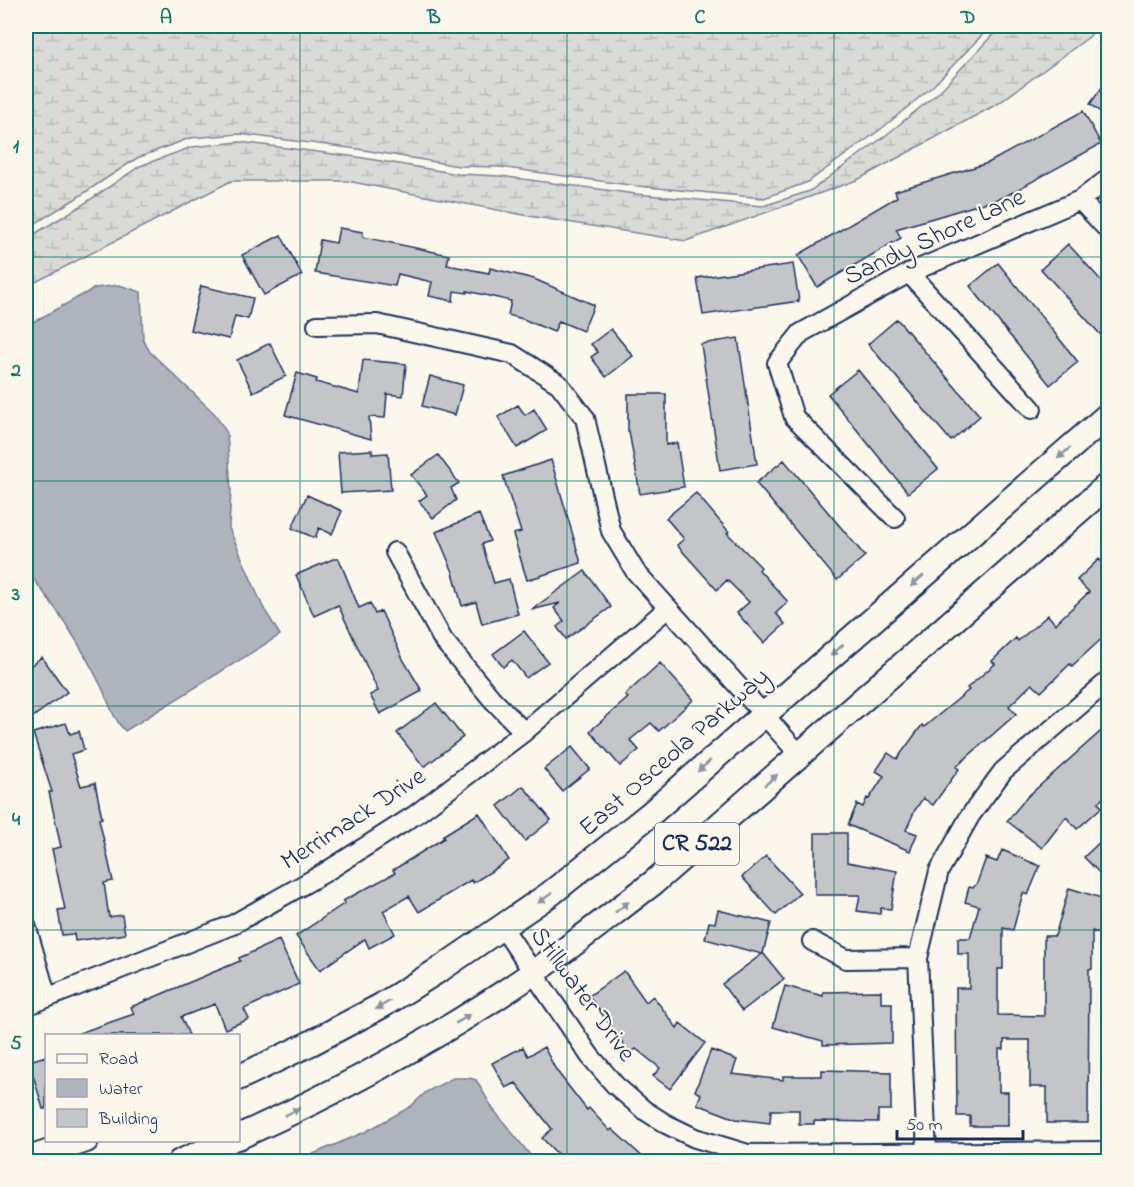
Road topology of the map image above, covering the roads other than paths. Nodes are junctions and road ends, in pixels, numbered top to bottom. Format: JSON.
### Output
{"nodes":[{"id":1,"x":1108,"y":179,"type":"edge"},
{"id":2,"x":1080,"y":200,"type":"junction"},
{"id":3,"x":1108,"y":230,"type":"edge"},
{"id":4,"x":909,"y":273,"type":"junction"},
{"id":5,"x":316,"y":325,"type":"dead end"},
{"id":6,"x":1032,"y":409,"type":"dead end"},
{"id":7,"x":1108,"y":415,"type":"edge"},
{"id":8,"x":1108,"y":485,"type":"edge"},
{"id":9,"x":895,"y":518,"type":"dead end"},
{"id":10,"x":395,"y":552,"type":"dead end"},
{"id":11,"x":668,"y":608,"type":"junction"},
{"id":12,"x":1108,"y":681,"type":"edge"},
{"id":13,"x":764,"y":714,"type":"junction"},
{"id":14,"x":524,"y":732,"type":"junction"},
{"id":15,"x":800,"y":755,"type":"junction"},
{"id":16,"x":26,"y":925,"type":"edge"},
{"id":17,"x":503,"y":928,"type":"junction"},
{"id":18,"x":812,"y":941,"type":"dead end"},
{"id":19,"x":918,"y":958,"type":"junction"},
{"id":20,"x":533,"y":973,"type":"junction"},
{"id":21,"x":47,"y":998,"type":"junction"},
{"id":22,"x":26,"y":1006,"type":"edge"},
{"id":23,"x":240,"y":1077,"type":"edge"},
{"id":24,"x":240,"y":1136,"type":"edge"},
{"id":25,"x":80,"y":1142,"type":"edge"},
{"id":26,"x":225,"y":1142,"type":"edge"},
{"id":27,"x":1108,"y":1151,"type":"edge"},
{"id":28,"x":927,"y":1153,"type":"junction"},
{"id":29,"x":26,"y":1160,"type":"edge"},
{"id":30,"x":180,"y":1161,"type":"edge"}],
"edges":[{"from":1,"to":2,"type":"street","name":"Sandy Shore Lane"},
{"from":2,"to":3,"type":"street"},
{"from":2,"to":4,"type":"street","name":"Sandy Shore Lane"},
{"from":4,"to":6,"type":"street"},
{"from":4,"to":9,"type":"street","name":"Sandy Shore Lane"},
{"from":5,"to":11,"type":"street"},
{"from":7,"to":13,"type":"main road","name":"East Osceola Parkway","number":"CR 522","one_way":true},
{"from":8,"to":15,"type":"main road","number":"CR 522"},
{"from":10,"to":14,"type":"street"},
{"from":11,"to":13,"type":"street"},
{"from":11,"to":14,"type":"street","name":"Merrimack Drive"},
{"from":12,"to":19,"type":"street"},
{"from":13,"to":15,"type":"street"},
{"from":13,"to":17,"type":"main road","name":"East Osceola Parkway","number":"CR 522","one_way":true},
{"from":14,"to":21,"type":"street","name":"Merrimack Drive"},
{"from":20,"to":15,"type":"main road","number":"CR 522","one_way":true},
{"from":16,"to":21,"type":"street"},
{"from":17,"to":20,"type":"street","name":"Stillwater Drive"},
{"from":17,"to":23,"type":"main road","name":"East Osceola Parkway","number":"CR 522","one_way":true},
{"from":18,"to":19,"type":"street"},
{"from":19,"to":28,"type":"street"},
{"from":24,"to":20,"type":"main road","number":"CR 522","one_way":true},
{"from":20,"to":28,"type":"street","name":"Stillwater Drive"},
{"from":21,"to":22,"type":"street","name":"Merrimack Drive"},
{"from":25,"to":29,"type":"main road"},
{"from":26,"to":30,"type":"main road"},
{"from":27,"to":28,"type":"street","name":"Stillwater Drive"}]}
